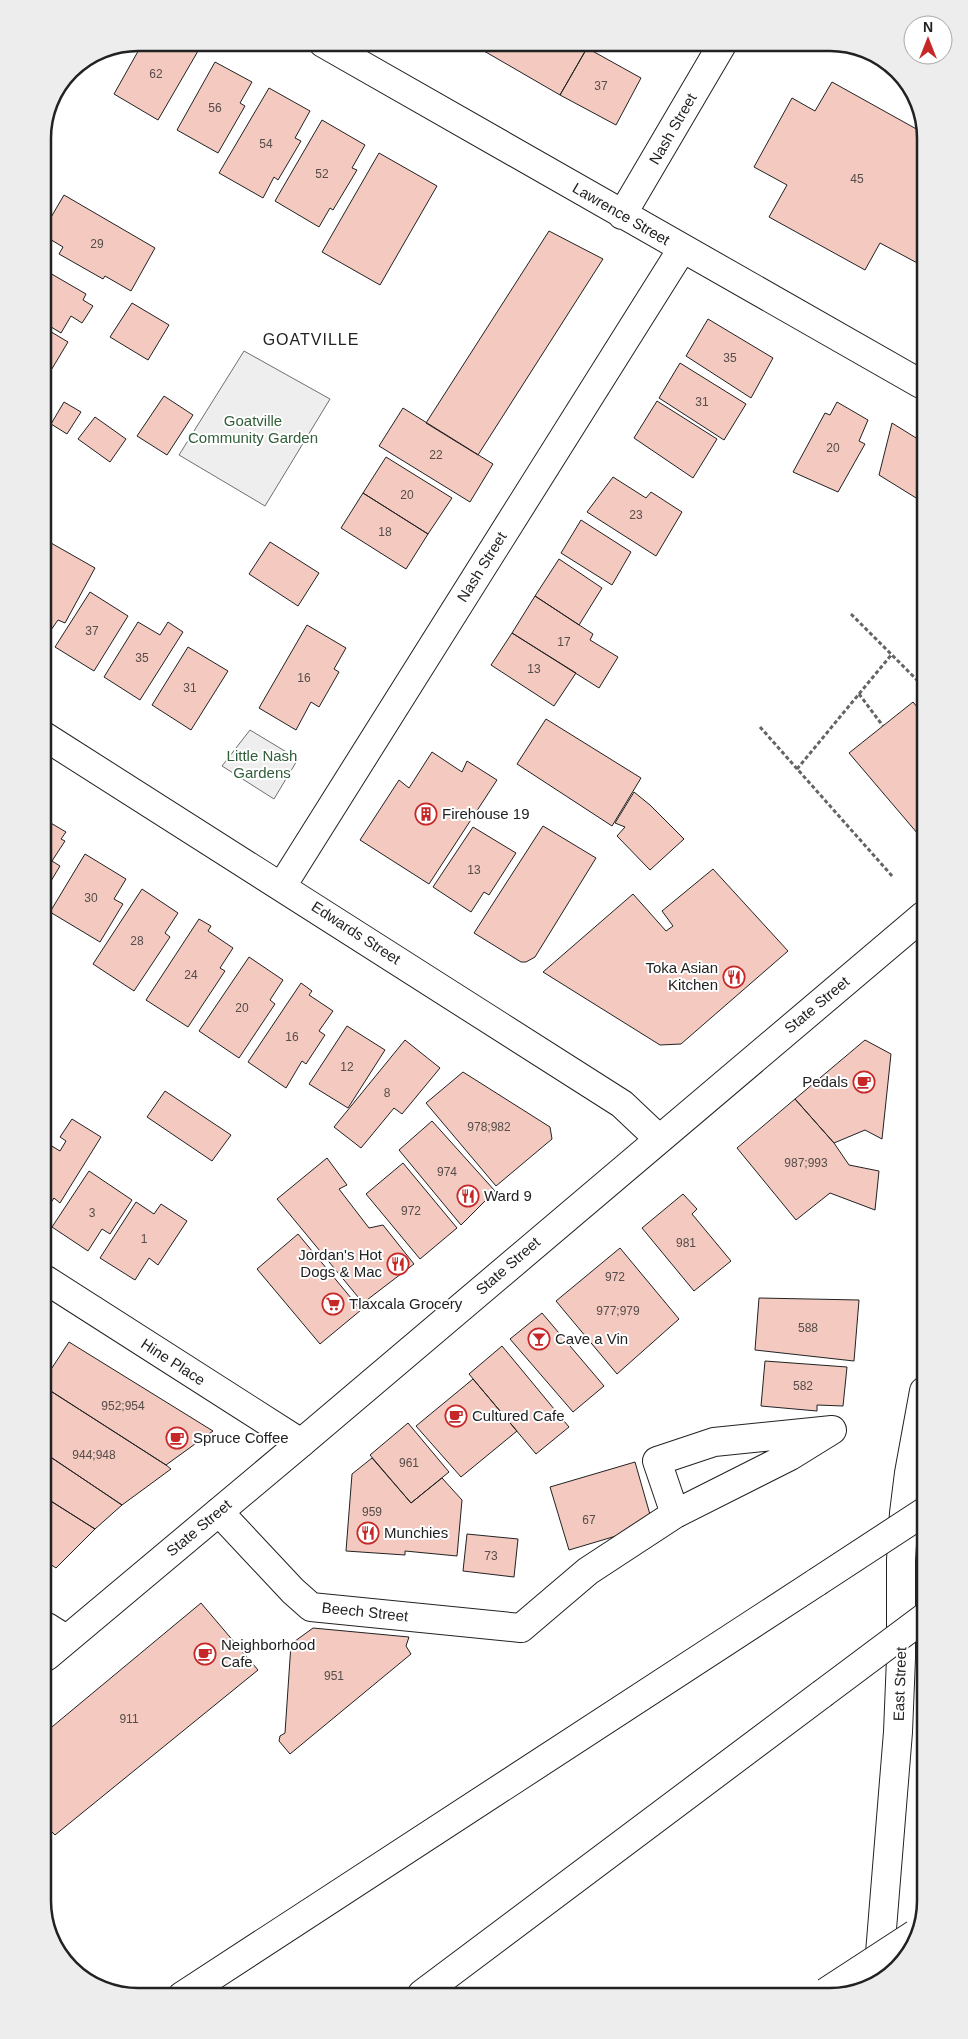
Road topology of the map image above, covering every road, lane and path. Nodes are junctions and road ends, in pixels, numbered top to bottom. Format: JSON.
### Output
{"nodes":[{"id":1,"x":338,"y":51,"type":"edge"},
{"id":2,"x":718,"y":51,"type":"edge"},
{"id":3,"x":622,"y":215,"type":"junction"},
{"id":4,"x":682,"y":249,"type":"junction"},
{"id":5,"x":917,"y":382,"type":"edge"},
{"id":6,"x":851,"y":614,"type":"dead end"},
{"id":7,"x":892,"y":654,"type":"junction"},
{"id":8,"x":917,"y":680,"type":"edge"},
{"id":9,"x":859,"y":694,"type":"junction"},
{"id":10,"x":883,"y":726,"type":"dead end"},
{"id":11,"x":760,"y":727,"type":"dead end"},
{"id":12,"x":51,"y":740,"type":"edge"},
{"id":13,"x":797,"y":769,"type":"junction"},
{"id":14,"x":893,"y":877,"type":"dead end"},
{"id":15,"x":282,"y":886,"type":"junction"},
{"id":16,"x":917,"y":921,"type":"edge"},
{"id":17,"x":660,"y":1139,"type":"junction"},
{"id":18,"x":51,"y":1283,"type":"edge"},
{"id":19,"x":917,"y":1429,"type":"edge"},
{"id":20,"x":301,"y":1443,"type":"junction"},
{"id":21,"x":219,"y":1512,"type":"junction"},
{"id":22,"x":675,"y":1514,"type":"junction"},
{"id":23,"x":917,"y":1517,"type":"edge"},
{"id":24,"x":917,"y":1623,"type":"edge"},
{"id":25,"x":53,"y":1641,"type":"edge"},
{"id":26,"x":908,"y":1939,"type":"edge"},
{"id":27,"x":878,"y":1973,"type":"edge"},
{"id":28,"x":194,"y":1988,"type":"edge"},
{"id":29,"x":430,"y":1988,"type":"edge"},
{"id":30,"x":833,"y":1988,"type":"edge"}],
"edges":[{"from":1,"to":3,"type":"main road","name":"Lawrence Street"},
{"from":2,"to":3,"type":"main road","name":"Nash Street"},
{"from":3,"to":4,"type":"main road","name":"Lawrence Street"},
{"from":4,"to":5,"type":"main road","name":"Lawrence Street"},
{"from":4,"to":15,"type":"main road","name":"Nash Street"},
{"from":6,"to":7,"type":"path"},
{"from":7,"to":8,"type":"path"},
{"from":7,"to":9,"type":"path"},
{"from":9,"to":10,"type":"path"},
{"from":9,"to":13,"type":"path"},
{"from":11,"to":13,"type":"path"},
{"from":12,"to":15,"type":"main road","name":"Edwards Street"},
{"from":13,"to":14,"type":"path"},
{"from":15,"to":17,"type":"main road","name":"Edwards Street"},
{"from":16,"to":17,"type":"main road","name":"State Street"},
{"from":17,"to":20,"type":"main road","name":"State Street"},
{"from":18,"to":20,"type":"main road","name":"Hine Place"},
{"from":19,"to":27,"type":"main road","name":"East Street"},
{"from":20,"to":21,"type":"main road","name":"State Street"},
{"from":21,"to":22,"type":"main road","name":"Beech Street"},
{"from":21,"to":25,"type":"main road","name":"State Street"},
{"from":22,"to":22,"type":"main road"},
{"from":23,"to":28,"type":"main road","bridge":true},
{"from":24,"to":29,"type":"main road","bridge":true},
{"from":26,"to":30,"type":"main road","bridge":true}]}
